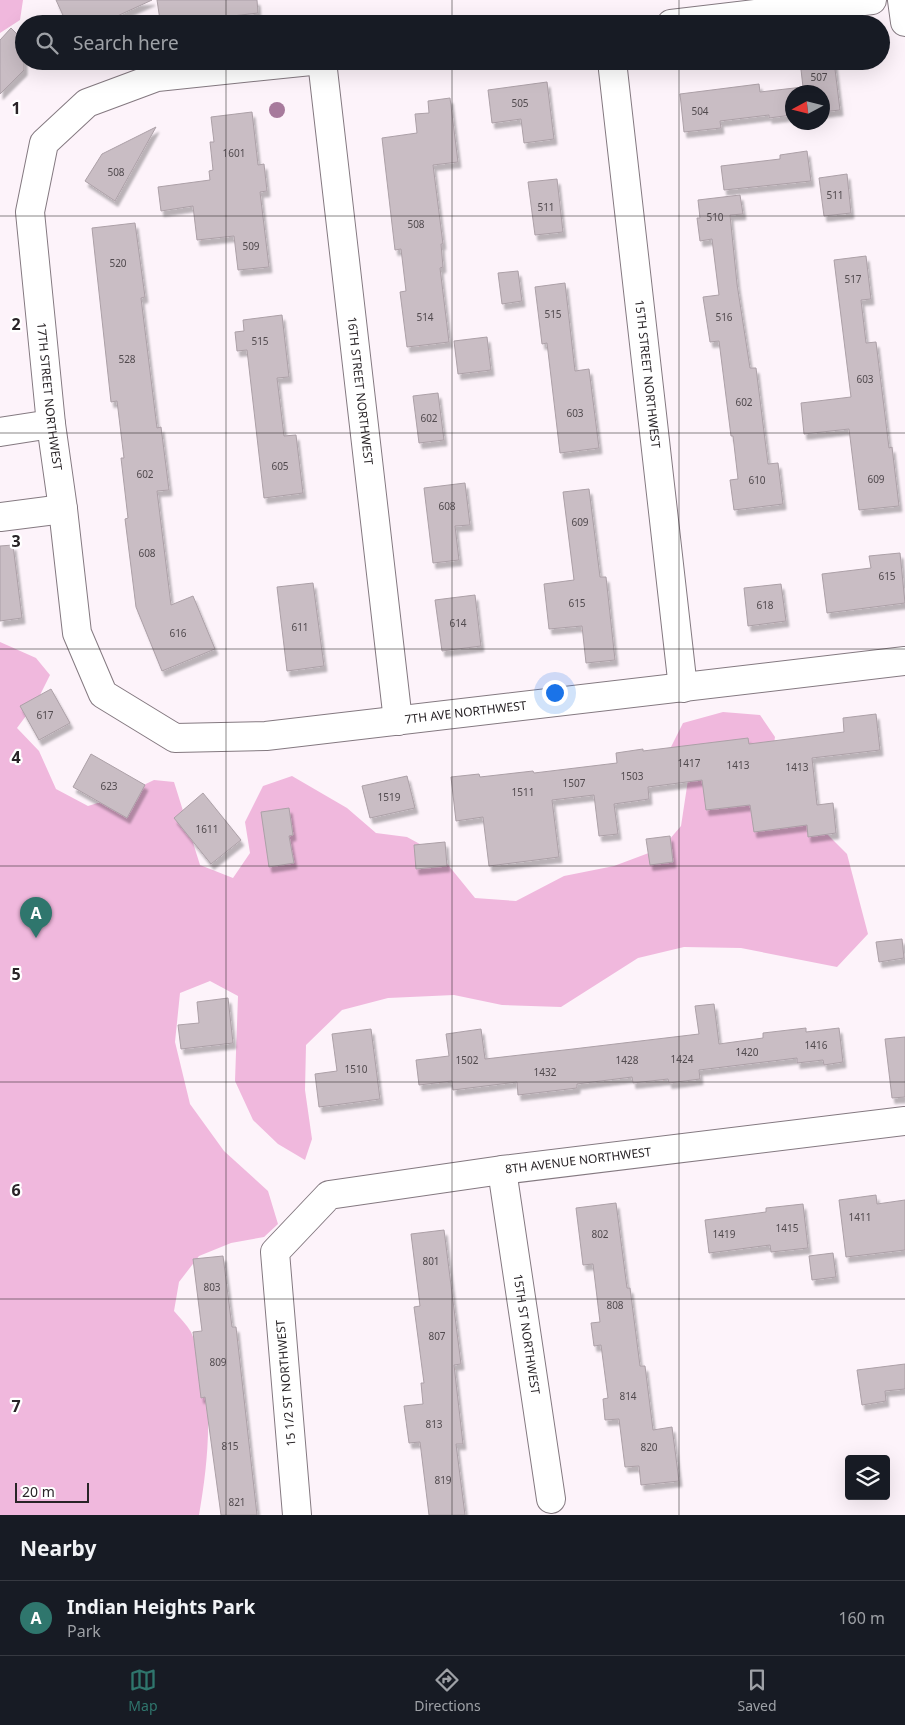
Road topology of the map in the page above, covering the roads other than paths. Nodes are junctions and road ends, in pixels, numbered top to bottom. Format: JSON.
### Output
{"nodes":[{"id":1,"x":872,"y":0,"type":"edge"},
{"id":2,"x":902,"y":0,"type":"edge"},
{"id":3,"x":746,"y":15,"type":"edge"},
{"id":4,"x":905,"y":22,"type":"edge"},
{"id":5,"x":224,"y":70,"type":"edge"},
{"id":6,"x":323,"y":70,"type":"edge"},
{"id":7,"x":613,"y":70,"type":"edge"},
{"id":8,"x":51,"y":424,"type":"junction"},
{"id":9,"x":0,"y":432,"type":"edge"},
{"id":10,"x":63,"y":509,"type":"junction"},
{"id":11,"x":0,"y":517,"type":"edge"},
{"id":12,"x":905,"y":661,"type":"edge"},
{"id":13,"x":682,"y":688,"type":"junction"},
{"id":14,"x":398,"y":721,"type":"junction"},
{"id":15,"x":175,"y":738,"type":"joint"},
{"id":16,"x":905,"y":1121,"type":"edge"},
{"id":17,"x":502,"y":1170,"type":"junction"},
{"id":18,"x":276,"y":1252,"type":"joint"},
{"id":19,"x":551,"y":1499,"type":"dead end"},
{"id":20,"x":297,"y":1515,"type":"edge"}],
"edges":[{"from":1,"to":3,"type":"street"},
{"from":2,"to":4,"type":"street"},
{"from":5,"to":8,"type":"street","name":"17TH STREET NORTHWEST"},
{"from":6,"to":14,"type":"street","name":"16TH STREET NORTHWEST"},
{"from":7,"to":13,"type":"street","name":"15TH STREET NORTHWEST"},
{"from":8,"to":9,"type":"street"},
{"from":8,"to":10,"type":"street","name":"17TH STREET NORTHWEST"},
{"from":10,"to":11,"type":"street"},
{"from":10,"to":15,"type":"street","name":"17TH STREET NORTHWEST"},
{"from":12,"to":13,"type":"street","name":"7TH AVE NORTHWEST"},
{"from":13,"to":14,"type":"street","name":"7TH AVE NORTHWEST"},
{"from":14,"to":15,"type":"street","name":"7TH AVE NORTHWEST"},
{"from":16,"to":17,"type":"street","name":"8TH AVENUE NORTHWEST"},
{"from":17,"to":18,"type":"street","name":"8TH AVENUE NORTHWEST"},
{"from":17,"to":19,"type":"street","name":"15TH ST NORTHWEST"},
{"from":18,"to":20,"type":"street","name":"15 1/2 ST NORTHWEST"}]}
